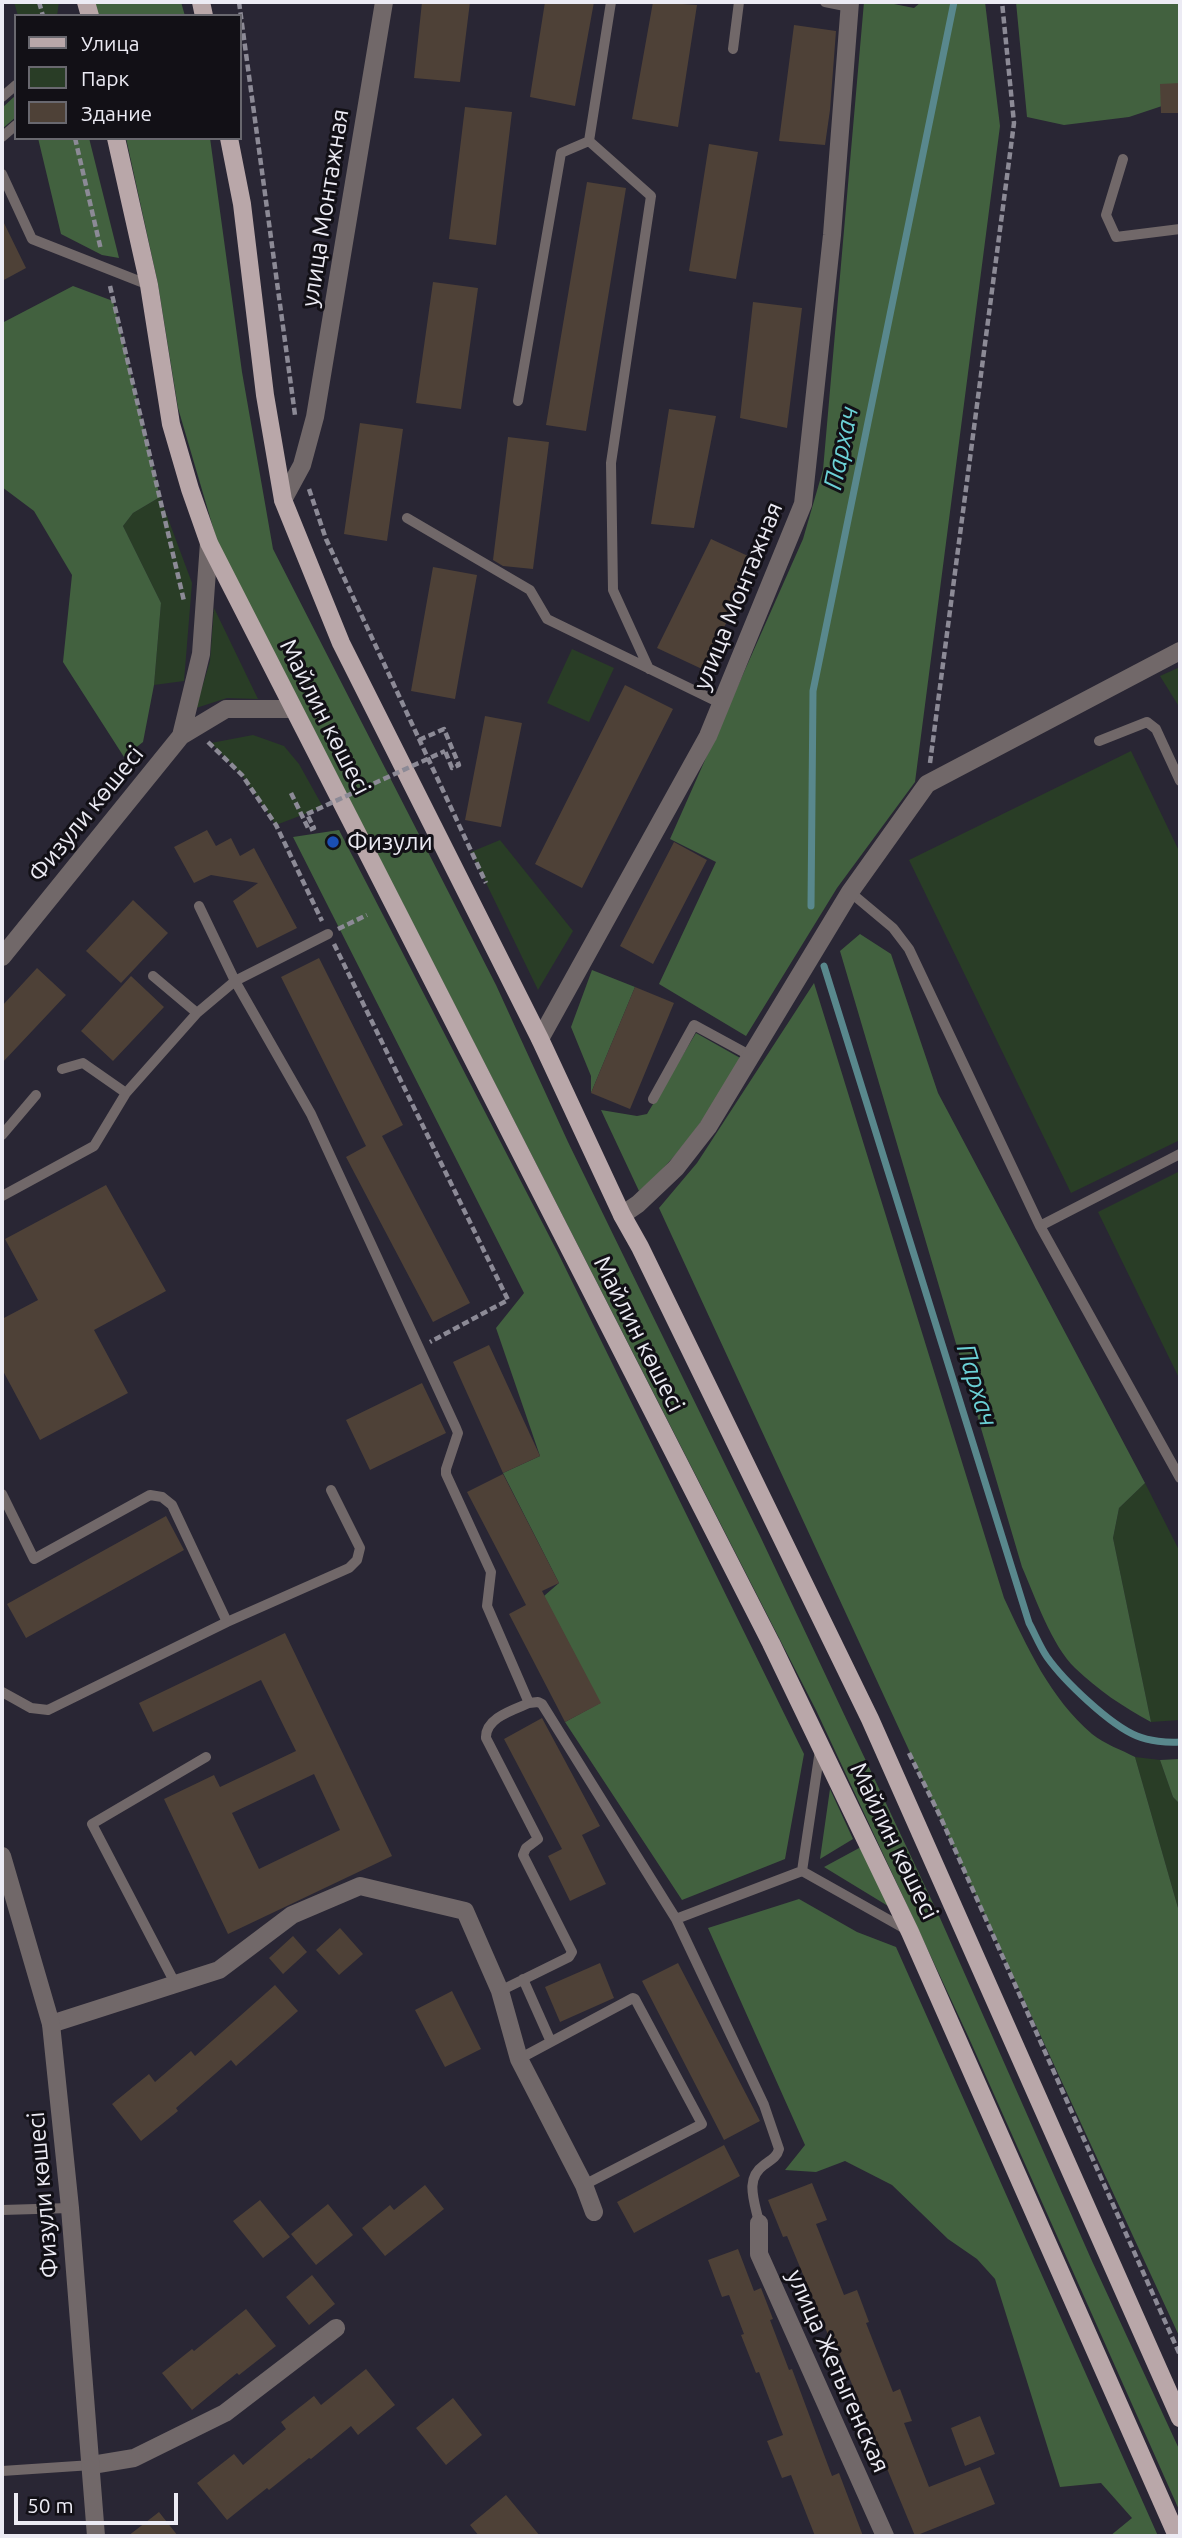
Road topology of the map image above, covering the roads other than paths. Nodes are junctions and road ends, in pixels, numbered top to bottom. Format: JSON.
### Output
{"nodes":[{"id":1,"x":384,"y":2,"type":"edge"},
{"id":2,"x":611,"y":2,"type":"edge"},
{"id":3,"x":739,"y":2,"type":"edge"},
{"id":4,"x":825,"y":2,"type":"edge"},
{"id":5,"x":850,"y":4,"type":"edge"},
{"id":6,"x":733,"y":49,"type":"dead end"},
{"id":7,"x":116,"y":140,"type":"edge"},
{"id":8,"x":229,"y":140,"type":"edge"},
{"id":9,"x":589,"y":141,"type":"junction"},
{"id":10,"x":1124,"y":159,"type":"dead end"},
{"id":11,"x":2,"y":174,"type":"edge"},
{"id":12,"x":1180,"y":229,"type":"edge"},
{"id":13,"x":149,"y":285,"type":"junction"},
{"id":14,"x":518,"y":401,"type":"dead end"},
{"id":15,"x":283,"y":500,"type":"junction"},
{"id":16,"x":407,"y":518,"type":"dead end"},
{"id":17,"x":209,"y":543,"type":"junction"},
{"id":18,"x":1180,"y":650,"type":"edge"},
{"id":19,"x":649,"y":669,"type":"junction"},
{"id":20,"x":722,"y":704,"type":"junction"},
{"id":21,"x":293,"y":709,"type":"junction"},
{"id":22,"x":181,"y":736,"type":"junction"},
{"id":23,"x":1099,"y":741,"type":"dead end"},
{"id":24,"x":1180,"y":780,"type":"edge"},
{"id":25,"x":850,"y":892,"type":"junction"},
{"id":26,"x":199,"y":906,"type":"dead end"},
{"id":27,"x":328,"y":934,"type":"road end"},
{"id":28,"x":2,"y":957,"type":"edge"},
{"id":29,"x":153,"y":976,"type":"dead end"},
{"id":30,"x":235,"y":981,"type":"junction"},
{"id":31,"x":197,"y":1013,"type":"junction"},
{"id":32,"x":540,"y":1039,"type":"junction"},
{"id":33,"x":751,"y":1056,"type":"junction"},
{"id":34,"x":62,"y":1069,"type":"dead end"},
{"id":35,"x":126,"y":1093,"type":"junction"},
{"id":36,"x":36,"y":1096,"type":"dead end"},
{"id":37,"x":653,"y":1099,"type":"dead end"},
{"id":38,"x":2,"y":1135,"type":"edge"},
{"id":39,"x":1180,"y":1154,"type":"edge"},
{"id":40,"x":2,"y":1196,"type":"edge"},
{"id":41,"x":622,"y":1215,"type":"junction"},
{"id":42,"x":1040,"y":1226,"type":"junction"},
{"id":43,"x":1180,"y":1478,"type":"edge"},
{"id":44,"x":331,"y":1490,"type":"dead end"},
{"id":45,"x":2,"y":1494,"type":"edge"},
{"id":46,"x":227,"y":1622,"type":"junction"},
{"id":47,"x":2,"y":1692,"type":"edge"},
{"id":48,"x":529,"y":1703,"type":"junction"},
{"id":49,"x":821,"y":1745,"type":"junction"},
{"id":50,"x":206,"y":1757,"type":"dead end"},
{"id":51,"x":2,"y":1856,"type":"edge"},
{"id":52,"x":802,"y":1871,"type":"junction"},
{"id":53,"x":7,"y":1890,"type":"edge"},
{"id":54,"x":676,"y":1919,"type":"junction"},
{"id":55,"x":910,"y":1932,"type":"junction"},
{"id":56,"x":523,"y":1979,"type":"junction"},
{"id":57,"x":176,"y":1984,"type":"junction"},
{"id":58,"x":500,"y":1991,"type":"junction"},
{"id":59,"x":51,"y":2024,"type":"junction"},
{"id":60,"x":551,"y":2042,"type":"junction"},
{"id":61,"x":519,"y":2059,"type":"junction"},
{"id":62,"x":584,"y":2185,"type":"junction"},
{"id":63,"x":70,"y":2208,"type":"junction"},
{"id":64,"x":2,"y":2210,"type":"edge"},
{"id":65,"x":593,"y":2212,"type":"dead end"},
{"id":66,"x":759,"y":2223,"type":"joint"},
{"id":67,"x":336,"y":2328,"type":"dead end"},
{"id":68,"x":1180,"y":2418,"type":"edge"},
{"id":69,"x":92,"y":2465,"type":"junction"},
{"id":70,"x":2,"y":2471,"type":"edge"},
{"id":71,"x":96,"y":2536,"type":"edge"},
{"id":72,"x":885,"y":2536,"type":"edge"},
{"id":73,"x":1177,"y":2536,"type":"edge"}],
"edges":[{"from":1,"to":15,"type":"street","name":"улица Монтажная"},
{"from":2,"to":9,"type":"lane"},
{"from":3,"to":6,"type":"lane"},
{"from":4,"to":5,"type":"lane"},
{"from":5,"to":20,"type":"street","name":"улица Монтажная"},
{"from":7,"to":13,"type":"main road","name":"Майлин көшесі"},
{"from":8,"to":15,"type":"main road","name":"Майлин көшесі"},
{"from":9,"to":14,"type":"lane"},
{"from":9,"to":19,"type":"lane"},
{"from":10,"to":12,"type":"lane"},
{"from":11,"to":13,"type":"lane"},
{"from":13,"to":17,"type":"main road","name":"Майлин көшесі"},
{"from":15,"to":32,"type":"main road","name":"Майлин көшесі"},
{"from":16,"to":19,"type":"lane"},
{"from":17,"to":21,"type":"main road","name":"Майлин көшесі"},
{"from":17,"to":22,"type":"street"},
{"from":18,"to":25,"type":"street"},
{"from":19,"to":20,"type":"lane"},
{"from":20,"to":32,"type":"street","name":"улица Монтажная"},
{"from":21,"to":22,"type":"street"},
{"from":21,"to":49,"type":"main road","name":"Майлин көшесі"},
{"from":22,"to":28,"type":"street","name":"Физули көшесі"},
{"from":23,"to":24,"type":"lane"},
{"from":25,"to":33,"type":"street"},
{"from":25,"to":42,"type":"lane"},
{"from":26,"to":30,"type":"lane"},
{"from":27,"to":30,"type":"lane"},
{"from":29,"to":31,"type":"lane"},
{"from":30,"to":31,"type":"lane"},
{"from":30,"to":48,"type":"lane"},
{"from":31,"to":35,"type":"lane"},
{"from":32,"to":41,"type":"main road","name":"Майлин көшесі"},
{"from":33,"to":37,"type":"lane"},
{"from":33,"to":41,"type":"street"},
{"from":34,"to":35,"type":"lane"},
{"from":35,"to":40,"type":"lane"},
{"from":36,"to":38,"type":"lane"},
{"from":39,"to":42,"type":"lane"},
{"from":41,"to":68,"type":"main road","name":"Майлин көшесі"},
{"from":42,"to":43,"type":"lane"},
{"from":44,"to":46,"type":"lane"},
{"from":45,"to":46,"type":"lane"},
{"from":46,"to":47,"type":"lane"},
{"from":48,"to":54,"type":"lane"},
{"from":48,"to":56,"type":"lane"},
{"from":49,"to":52,"type":"lane"},
{"from":49,"to":55,"type":"main road","name":"Майлин көшесі"},
{"from":50,"to":57,"type":"lane"},
{"from":51,"to":53,"type":"street","name":"Физули көшесі"},
{"from":52,"to":54,"type":"lane"},
{"from":52,"to":55,"type":"lane"},
{"from":53,"to":59,"type":"street","name":"Физули көшесі"},
{"from":54,"to":66,"type":"lane"},
{"from":55,"to":73,"type":"main road","name":"Майлин көшесі"},
{"from":56,"to":58,"type":"lane"},
{"from":56,"to":60,"type":"lane"},
{"from":57,"to":58,"type":"street"},
{"from":57,"to":59,"type":"street"},
{"from":58,"to":61,"type":"street"},
{"from":59,"to":63,"type":"street","name":"Физули көшесі"},
{"from":60,"to":61,"type":"lane"},
{"from":60,"to":62,"type":"lane"},
{"from":61,"to":62,"type":"street"},
{"from":62,"to":65,"type":"street"},
{"from":63,"to":64,"type":"lane"},
{"from":63,"to":69,"type":"street","name":"Физули көшесі"},
{"from":66,"to":72,"type":"street","name":"улица Жетыгенская"},
{"from":67,"to":69,"type":"street"},
{"from":69,"to":70,"type":"lane"},
{"from":69,"to":71,"type":"street","name":"Физули көшесі"}]}
